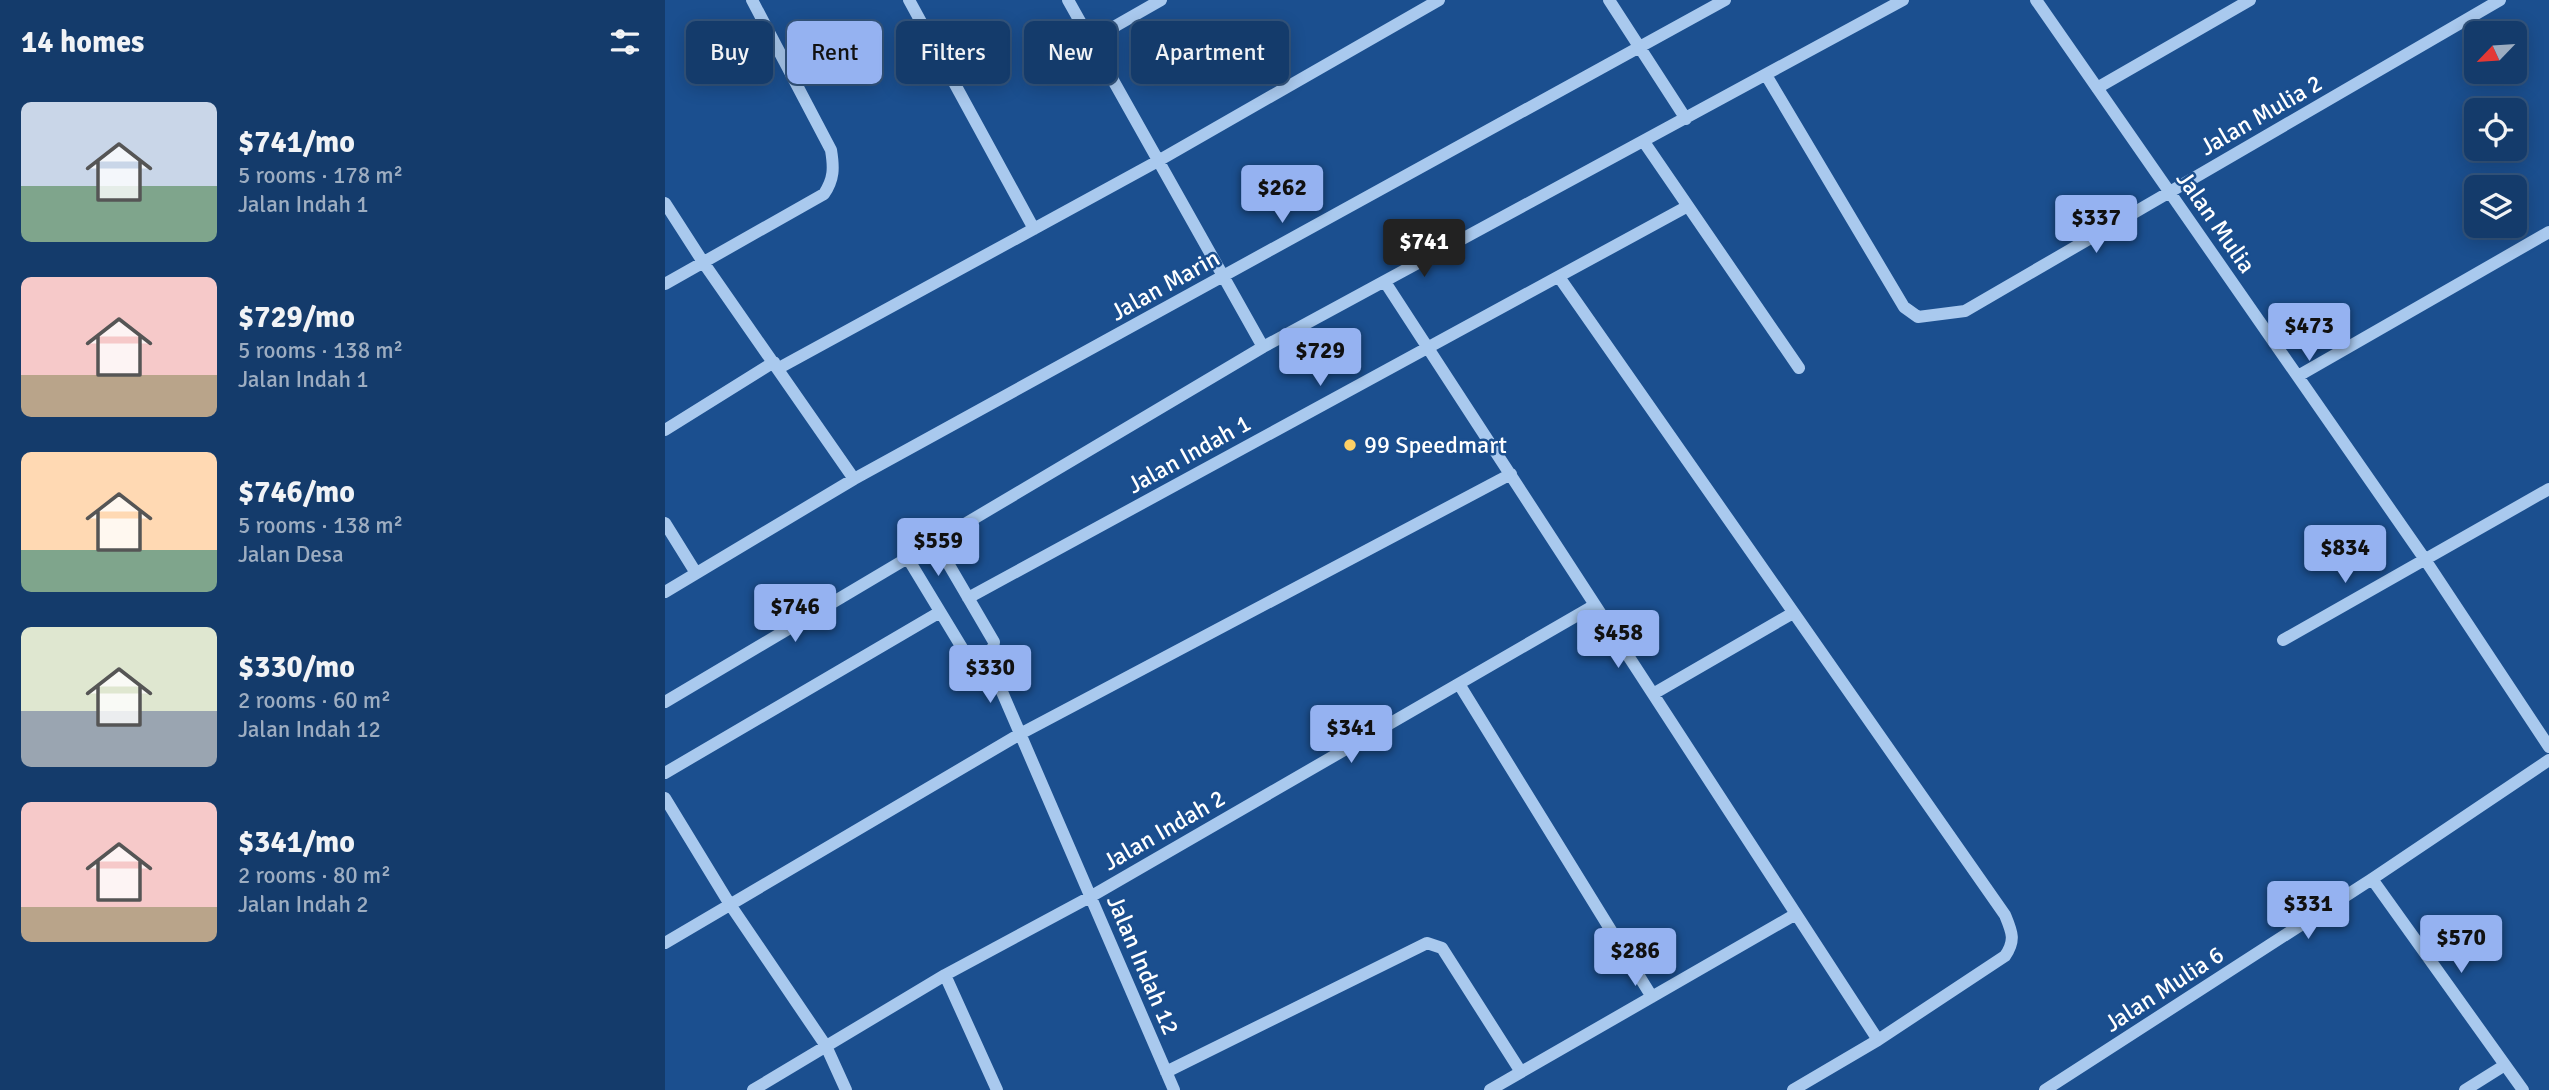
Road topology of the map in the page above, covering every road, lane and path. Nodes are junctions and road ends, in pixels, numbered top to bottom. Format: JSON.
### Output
{"nodes":[{"id":1,"x":752,"y":0,"type":"edge"},
{"id":2,"x":909,"y":0,"type":"edge"},
{"id":3,"x":1068,"y":0,"type":"edge"},
{"id":4,"x":1161,"y":0,"type":"edge"},
{"id":5,"x":1439,"y":0,"type":"edge"},
{"id":6,"x":1609,"y":0,"type":"edge"},
{"id":7,"x":1725,"y":0,"type":"edge"},
{"id":8,"x":1903,"y":0,"type":"edge"},
{"id":9,"x":2036,"y":0,"type":"edge"},
{"id":10,"x":2250,"y":0,"type":"edge"},
{"id":11,"x":2500,"y":0,"type":"edge"},
{"id":12,"x":1080,"y":21,"type":"edge"},
{"id":13,"x":1117,"y":25,"type":"edge"},
{"id":14,"x":1639,"y":47,"type":"junction"},
{"id":15,"x":1766,"y":75,"type":"junction"},
{"id":16,"x":1115,"y":84,"type":"edge"},
{"id":17,"x":2097,"y":88,"type":"junction"},
{"id":18,"x":1686,"y":119,"type":"junction"},
{"id":19,"x":1644,"y":142,"type":"junction"},
{"id":20,"x":1158,"y":161,"type":"junction"},
{"id":21,"x":2170,"y":192,"type":"junction"},
{"id":22,"x":665,"y":203,"type":"edge"},
{"id":23,"x":1688,"y":206,"type":"junction"},
{"id":24,"x":1034,"y":229,"type":"junction"},
{"id":25,"x":2549,"y":232,"type":"edge"},
{"id":26,"x":703,"y":262,"type":"junction"},
{"id":27,"x":1223,"y":276,"type":"junction"},
{"id":28,"x":1559,"y":277,"type":"junction"},
{"id":29,"x":1385,"y":282,"type":"junction"},
{"id":30,"x":665,"y":284,"type":"edge"},
{"id":31,"x":1263,"y":348,"type":"junction"},
{"id":32,"x":1428,"y":348,"type":"junction"},
{"id":33,"x":776,"y":365,"type":"junction"},
{"id":34,"x":1799,"y":368,"type":"dead end"},
{"id":35,"x":2298,"y":376,"type":"junction"},
{"id":36,"x":665,"y":429,"type":"edge"},
{"id":37,"x":1511,"y":474,"type":"junction"},
{"id":38,"x":855,"y":479,"type":"junction"},
{"id":39,"x":2549,"y":489,"type":"edge"},
{"id":40,"x":665,"y":523,"type":"edge"},
{"id":41,"x":935,"y":541,"type":"junction"},
{"id":42,"x":908,"y":557,"type":"junction"},
{"id":43,"x":2424,"y":558,"type":"junction"},
{"id":44,"x":696,"y":573,"type":"junction"},
{"id":45,"x":665,"y":592,"type":"edge"},
{"id":46,"x":968,"y":598,"type":"junction"},
{"id":47,"x":1595,"y":605,"type":"junction"},
{"id":48,"x":940,"y":612,"type":"junction"},
{"id":49,"x":1793,"y":612,"type":"junction"},
{"id":50,"x":2283,"y":640,"type":"dead end"},
{"id":51,"x":990,"y":664,"type":"junction"},
{"id":52,"x":1459,"y":684,"type":"junction"},
{"id":53,"x":1653,"y":694,"type":"junction"},
{"id":54,"x":665,"y":702,"type":"edge"},
{"id":55,"x":1020,"y":734,"type":"junction"},
{"id":56,"x":2549,"y":747,"type":"edge"},
{"id":57,"x":2549,"y":760,"type":"edge"},
{"id":58,"x":665,"y":773,"type":"edge"},
{"id":59,"x":665,"y":799,"type":"edge"},
{"id":60,"x":2372,"y":879,"type":"junction"},
{"id":61,"x":1090,"y":897,"type":"junction"},
{"id":62,"x":729,"y":903,"type":"junction"},
{"id":63,"x":1796,"y":915,"type":"junction"},
{"id":64,"x":665,"y":943,"type":"edge"},
{"id":65,"x":945,"y":975,"type":"junction"},
{"id":66,"x":1653,"y":997,"type":"junction"},
{"id":67,"x":1878,"y":1040,"type":"junction"},
{"id":68,"x":826,"y":1046,"type":"junction"},
{"id":69,"x":2505,"y":1065,"type":"junction"},
{"id":70,"x":1166,"y":1072,"type":"junction"},
{"id":71,"x":1521,"y":1072,"type":"junction"},
{"id":72,"x":753,"y":1090,"type":"edge"},
{"id":73,"x":846,"y":1090,"type":"edge"},
{"id":74,"x":997,"y":1090,"type":"edge"},
{"id":75,"x":1174,"y":1090,"type":"edge"},
{"id":76,"x":1490,"y":1090,"type":"edge"},
{"id":77,"x":1793,"y":1090,"type":"edge"},
{"id":78,"x":2045,"y":1090,"type":"edge"},
{"id":79,"x":2465,"y":1090,"type":"edge"},
{"id":80,"x":2523,"y":1090,"type":"edge"}],
"edges":[{"from":1,"to":26,"type":"street"},
{"from":2,"to":24,"type":"street"},
{"from":3,"to":12,"type":"street"},
{"from":4,"to":13,"type":"street"},
{"from":5,"to":20,"type":"street"},
{"from":6,"to":14,"type":"street"},
{"from":7,"to":14,"type":"street","name":"Jalan Marin"},
{"from":8,"to":15,"type":"street"},
{"from":9,"to":17,"type":"street","name":"Jalan Mulia"},
{"from":10,"to":17,"type":"street"},
{"from":11,"to":21,"type":"street","name":"Jalan Mulia 2"},
{"from":14,"to":18,"type":"street"},
{"from":14,"to":27,"type":"street","name":"Jalan Marin"},
{"from":15,"to":18,"type":"street"},
{"from":15,"to":21,"type":"street","name":"Jalan Mulia 2"},
{"from":16,"to":20,"type":"street"},
{"from":17,"to":21,"type":"street","name":"Jalan Mulia"},
{"from":18,"to":19,"type":"street"},
{"from":19,"to":23,"type":"street"},
{"from":19,"to":29,"type":"street"},
{"from":20,"to":24,"type":"street"},
{"from":20,"to":27,"type":"street"},
{"from":21,"to":35,"type":"street","name":"Jalan Mulia"},
{"from":22,"to":26,"type":"street"},
{"from":23,"to":28,"type":"street","name":"Jalan Indah 1"},
{"from":23,"to":34,"type":"street"},
{"from":24,"to":33,"type":"street"},
{"from":25,"to":35,"type":"street"},
{"from":26,"to":30,"type":"street"},
{"from":26,"to":33,"type":"street"},
{"from":27,"to":31,"type":"street"},
{"from":27,"to":38,"type":"street","name":"Jalan Marin"},
{"from":28,"to":32,"type":"street","name":"Jalan Indah 1"},
{"from":28,"to":49,"type":"street"},
{"from":29,"to":31,"type":"street"},
{"from":29,"to":32,"type":"street"},
{"from":31,"to":41,"type":"street"},
{"from":32,"to":37,"type":"street"},
{"from":32,"to":46,"type":"street","name":"Jalan Indah 1"},
{"from":33,"to":36,"type":"street"},
{"from":33,"to":38,"type":"street"},
{"from":35,"to":43,"type":"street","name":"Jalan Mulia"},
{"from":37,"to":47,"type":"street"},
{"from":37,"to":55,"type":"street"},
{"from":38,"to":44,"type":"street","name":"Jalan Marin"},
{"from":39,"to":43,"type":"street"},
{"from":40,"to":44,"type":"street"},
{"from":41,"to":42,"type":"street"},
{"from":41,"to":46,"type":"street","name":"Jalan Indah 12"},
{"from":42,"to":48,"type":"street"},
{"from":42,"to":54,"type":"street"},
{"from":43,"to":50,"type":"street"},
{"from":43,"to":56,"type":"street","name":"Jalan Mulia"},
{"from":44,"to":45,"type":"street","name":"Jalan Marin"},
{"from":46,"to":51,"type":"street","name":"Jalan Indah 12"},
{"from":47,"to":52,"type":"street","name":"Jalan Indah 2"},
{"from":47,"to":53,"type":"street"},
{"from":48,"to":51,"type":"street"},
{"from":48,"to":58,"type":"street"},
{"from":49,"to":53,"type":"street"},
{"from":49,"to":67,"type":"street"},
{"from":51,"to":55,"type":"street","name":"Jalan Indah 12"},
{"from":52,"to":61,"type":"street","name":"Jalan Indah 2"},
{"from":52,"to":66,"type":"street"},
{"from":53,"to":63,"type":"street"},
{"from":55,"to":61,"type":"street","name":"Jalan Indah 12"},
{"from":55,"to":62,"type":"street"},
{"from":57,"to":60,"type":"street","name":"Jalan Mulia 6"},
{"from":59,"to":62,"type":"street"},
{"from":60,"to":69,"type":"street"},
{"from":60,"to":78,"type":"street","name":"Jalan Mulia 6"},
{"from":61,"to":65,"type":"street","name":"Jalan Indah 2"},
{"from":61,"to":70,"type":"street","name":"Jalan Indah 12"},
{"from":62,"to":64,"type":"street"},
{"from":62,"to":68,"type":"street"},
{"from":63,"to":66,"type":"street"},
{"from":63,"to":67,"type":"street"},
{"from":65,"to":68,"type":"street","name":"Jalan Indah 2"},
{"from":65,"to":74,"type":"street"},
{"from":66,"to":71,"type":"street"},
{"from":67,"to":77,"type":"street"},
{"from":68,"to":72,"type":"street","name":"Jalan Indah 2"},
{"from":68,"to":73,"type":"street"},
{"from":69,"to":79,"type":"street"},
{"from":69,"to":80,"type":"street"},
{"from":70,"to":71,"type":"street"},
{"from":70,"to":75,"type":"street","name":"Jalan Indah 12"},
{"from":71,"to":76,"type":"street"}]}
